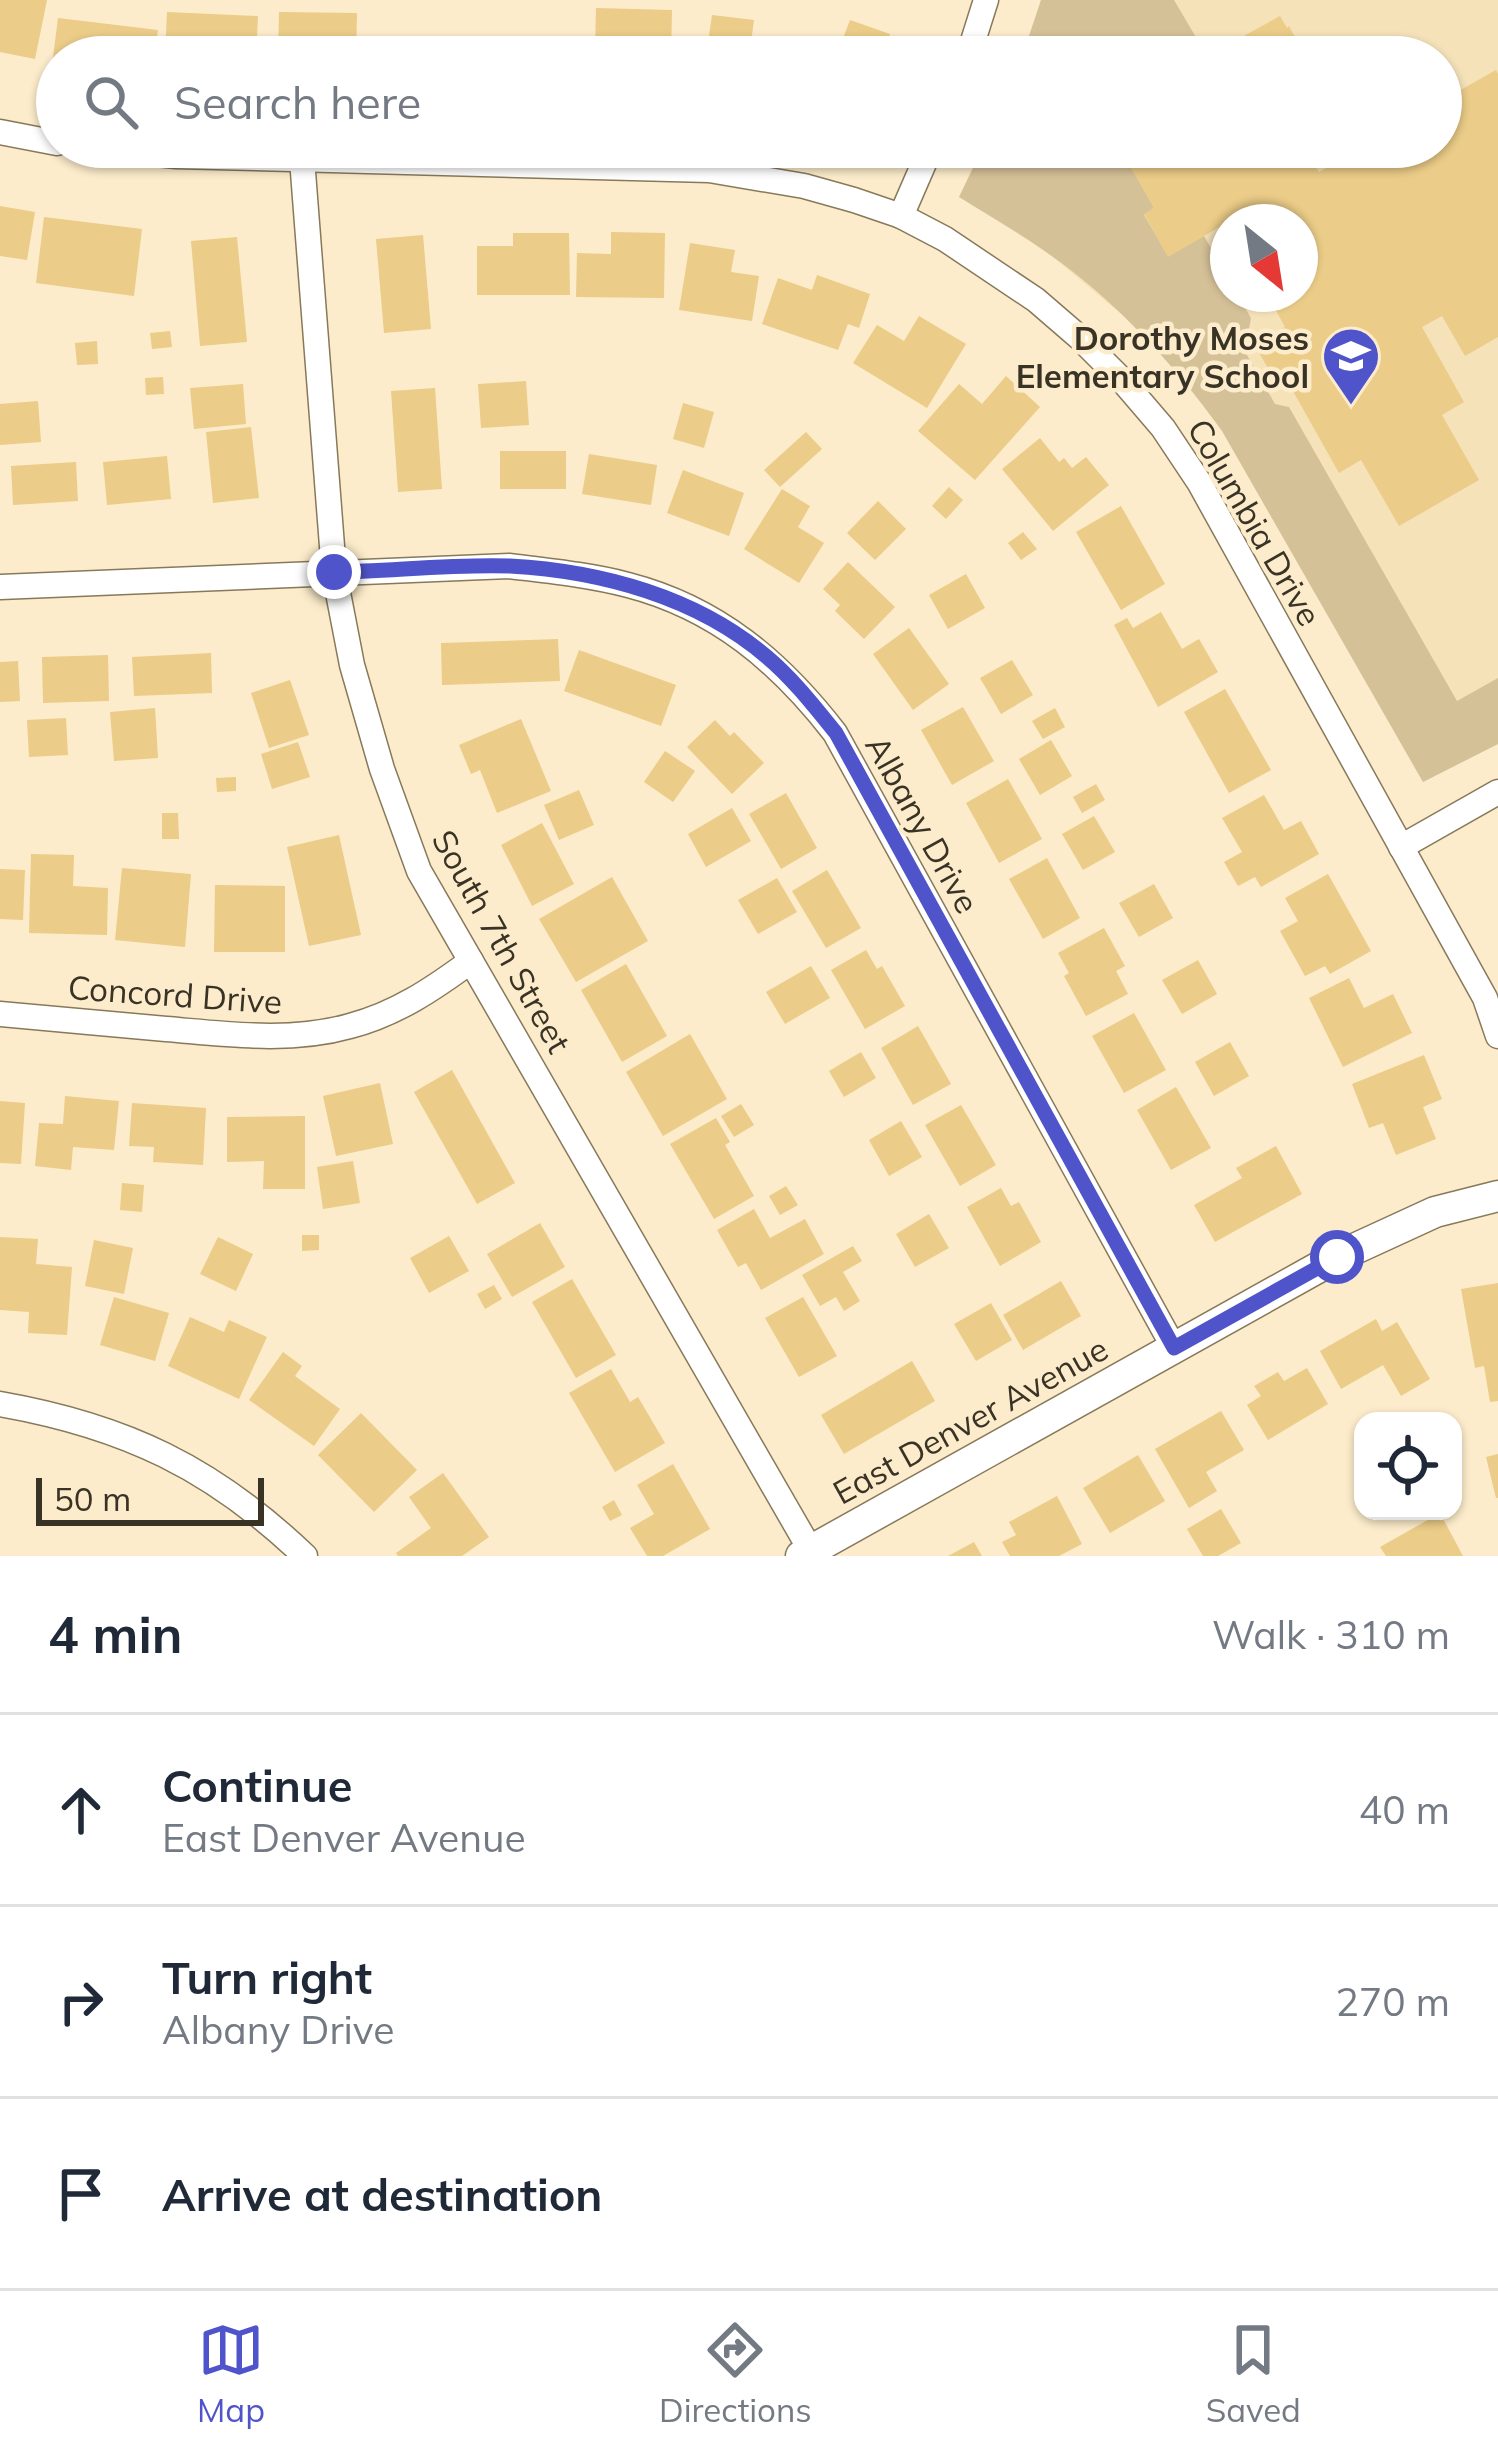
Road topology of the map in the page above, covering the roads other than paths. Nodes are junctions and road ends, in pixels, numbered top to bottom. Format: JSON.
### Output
{"nodes":[{"id":1,"x":986,"y":0,"type":"edge"},
{"id":2,"x":975,"y":36,"type":"edge"},
{"id":3,"x":0,"y":133,"type":"edge"},
{"id":4,"x":36,"y":139,"type":"edge"},
{"id":5,"x":303,"y":168,"type":"edge"},
{"id":6,"x":635,"y":168,"type":"edge"},
{"id":7,"x":922,"y":168,"type":"edge"},
{"id":8,"x":901,"y":216,"type":"junction"},
{"id":9,"x":334,"y":572,"type":"junction"},
{"id":10,"x":0,"y":587,"type":"edge"},
{"id":11,"x":1498,"y":792,"type":"edge"},
{"id":12,"x":1401,"y":847,"type":"junction"},
{"id":13,"x":471,"y":961,"type":"junction"},
{"id":14,"x":0,"y":1014,"type":"edge"},
{"id":15,"x":1498,"y":1036,"type":"edge"},
{"id":16,"x":1498,"y":1196,"type":"edge"},
{"id":17,"x":1174,"y":1348,"type":"junction"},
{"id":18,"x":0,"y":1404,"type":"edge"},
{"id":19,"x":806,"y":1553,"type":"edge"},
{"id":20,"x":305,"y":1556,"type":"edge"}],
"edges":[{"from":1,"to":2,"type":"street"},
{"from":3,"to":4,"type":"street"},
{"from":5,"to":9,"type":"street","name":"South 7th Street"},
{"from":6,"to":8,"type":"street","name":"Columbia Drive"},
{"from":7,"to":8,"type":"street"},
{"from":8,"to":12,"type":"street","name":"Columbia Drive"},
{"from":9,"to":10,"type":"street","name":"Albany Drive"},
{"from":9,"to":13,"type":"street","name":"South 7th Street"},
{"from":9,"to":17,"type":"street","name":"Albany Drive"},
{"from":11,"to":12,"type":"street"},
{"from":12,"to":15,"type":"street","name":"Columbia Drive"},
{"from":13,"to":14,"type":"street","name":"Concord Drive"},
{"from":13,"to":19,"type":"street","name":"South 7th Street"},
{"from":16,"to":17,"type":"street","name":"East Denver Avenue"},
{"from":17,"to":19,"type":"street","name":"East Denver Avenue"},
{"from":18,"to":20,"type":"street"}]}
